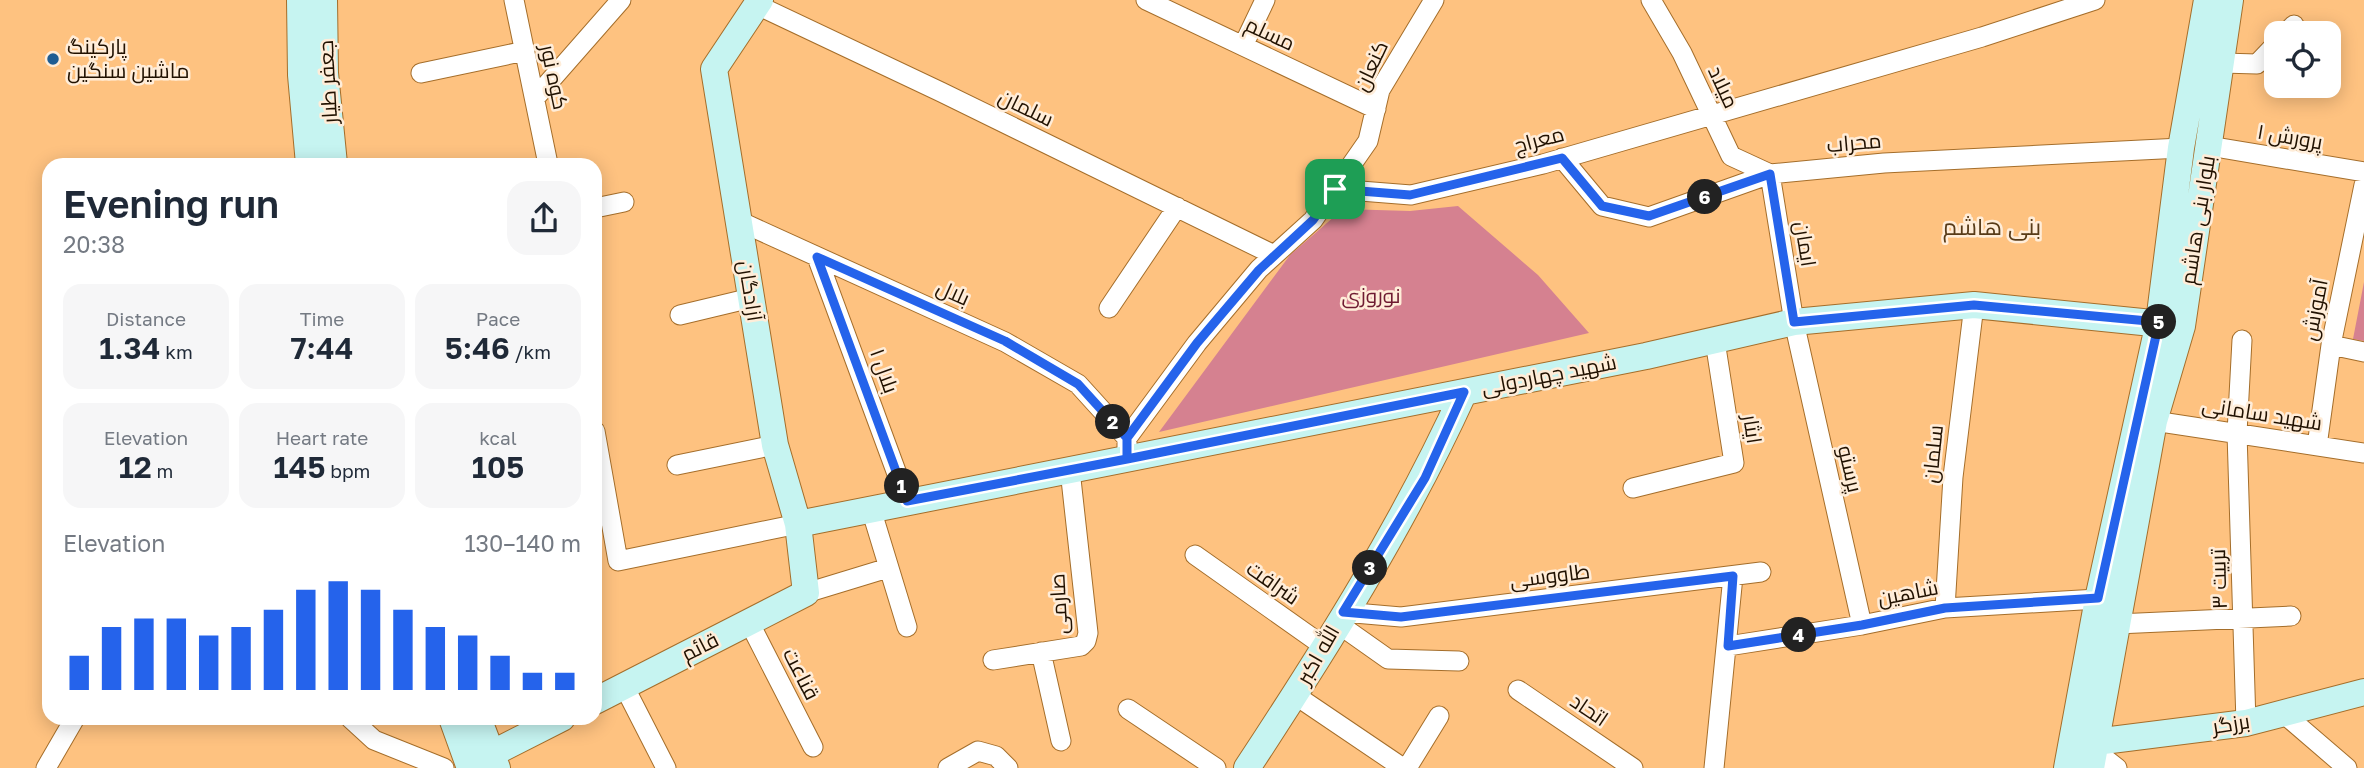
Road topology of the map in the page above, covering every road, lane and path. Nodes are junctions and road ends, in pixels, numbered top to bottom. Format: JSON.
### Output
{"nodes":[{"id":1,"x":300,"y":0,"type":"edge"},
{"id":2,"x":324,"y":0,"type":"edge"},
{"id":3,"x":514,"y":0,"type":"edge"},
{"id":4,"x":621,"y":0,"type":"edge"},
{"id":5,"x":1146,"y":0,"type":"edge"},
{"id":6,"x":1265,"y":0,"type":"edge"},
{"id":7,"x":1434,"y":0,"type":"edge"},
{"id":8,"x":1651,"y":0,"type":"edge"},
{"id":9,"x":2095,"y":0,"type":"edge"},
{"id":10,"x":2207,"y":0,"type":"edge"},
{"id":11,"x":2230,"y":0,"type":"edge"},
{"id":12,"x":758,"y":3,"type":"edge"},
{"id":13,"x":2076,"y":4,"type":"edge"},
{"id":14,"x":1242,"y":46,"type":"junction"},
{"id":15,"x":525,"y":51,"type":"junction"},
{"id":16,"x":2264,"y":57,"type":"edge"},
{"id":17,"x":2222,"y":63,"type":"junction"},
{"id":18,"x":421,"y":73,"type":"dead end"},
{"id":19,"x":534,"y":98,"type":"junction"},
{"id":20,"x":1376,"y":109,"type":"junction"},
{"id":21,"x":1711,"y":115,"type":"junction"},
{"id":22,"x":2209,"y":146,"type":"junction"},
{"id":23,"x":2181,"y":148,"type":"junction"},
{"id":24,"x":308,"y":158,"type":"edge"},
{"id":25,"x":333,"y":158,"type":"edge"},
{"id":26,"x":547,"y":158,"type":"edge"},
{"id":27,"x":1562,"y":158,"type":"junction"},
{"id":28,"x":2364,"y":172,"type":"edge"},
{"id":29,"x":1770,"y":174,"type":"junction"},
{"id":30,"x":2364,"y":185,"type":"edge"},
{"id":31,"x":1335,"y":189,"type":"junction"},
{"id":32,"x":624,"y":202,"type":"dead end"},
{"id":33,"x":602,"y":207,"type":"edge"},
{"id":34,"x":1177,"y":207,"type":"junction"},
{"id":35,"x":738,"y":221,"type":"junction"},
{"id":36,"x":1274,"y":256,"type":"junction"},
{"id":37,"x":817,"y":257,"type":"junction"},
{"id":38,"x":751,"y":298,"type":"junction"},
{"id":39,"x":1974,"y":305,"type":"junction"},
{"id":40,"x":1109,"y":308,"type":"dead end"},
{"id":41,"x":680,"y":315,"type":"dead end"},
{"id":42,"x":1794,"y":322,"type":"junction"},
{"id":43,"x":2171,"y":324,"type":"junction"},
{"id":44,"x":2242,"y":340,"type":"dead end"},
{"id":45,"x":1715,"y":341,"type":"junction"},
{"id":46,"x":2331,"y":345,"type":"junction"},
{"id":47,"x":2364,"y":352,"type":"edge"},
{"id":48,"x":1464,"y":392,"type":"junction"},
{"id":49,"x":2154,"y":421,"type":"junction"},
{"id":50,"x":2236,"y":433,"type":"junction"},
{"id":51,"x":775,"y":445,"type":"junction"},
{"id":52,"x":2317,"y":446,"type":"junction"},
{"id":53,"x":1127,"y":448,"type":"junction"},
{"id":54,"x":2364,"y":453,"type":"edge"},
{"id":55,"x":677,"y":465,"type":"dead end"},
{"id":56,"x":1070,"y":470,"type":"junction"},
{"id":57,"x":1633,"y":488,"type":"dead end"},
{"id":58,"x":907,"y":501,"type":"junction"},
{"id":59,"x":871,"y":509,"type":"junction"},
{"id":60,"x":603,"y":519,"type":"edge"},
{"id":61,"x":798,"y":524,"type":"junction"},
{"id":62,"x":1195,"y":555,"type":"dead end"},
{"id":63,"x":888,"y":568,"type":"junction"},
{"id":64,"x":1761,"y":572,"type":"dead end"},
{"id":65,"x":1733,"y":576,"type":"junction"},
{"id":66,"x":806,"y":593,"type":"junction"},
{"id":67,"x":2098,"y":598,"type":"junction"},
{"id":68,"x":1945,"y":608,"type":"junction"},
{"id":69,"x":2291,"y":616,"type":"dead end"},
{"id":70,"x":1340,"y":618,"type":"junction"},
{"id":71,"x":2243,"y":619,"type":"junction"},
{"id":72,"x":749,"y":622,"type":"junction"},
{"id":73,"x":2117,"y":624,"type":"junction"},
{"id":74,"x":1862,"y":625,"type":"junction"},
{"id":75,"x":906,"y":627,"type":"dead end"},
{"id":76,"x":1728,"y":646,"type":"junction"},
{"id":77,"x":1325,"y":647,"type":"junction"},
{"id":78,"x":1041,"y":652,"type":"junction"},
{"id":79,"x":993,"y":660,"type":"dead end"},
{"id":80,"x":1459,"y":661,"type":"dead end"},
{"id":81,"x":624,"y":686,"type":"junction"},
{"id":82,"x":1518,"y":690,"type":"dead end"},
{"id":83,"x":2364,"y":692,"type":"edge"},
{"id":84,"x":1295,"y":695,"type":"junction"},
{"id":85,"x":602,"y":697,"type":"edge"},
{"id":86,"x":1128,"y":709,"type":"dead end"},
{"id":87,"x":2283,"y":713,"type":"junction"},
{"id":88,"x":1439,"y":716,"type":"dead end"},
{"id":89,"x":2246,"y":723,"type":"junction"},
{"id":90,"x":71,"y":725,"type":"edge"},
{"id":91,"x":358,"y":725,"type":"edge"},
{"id":92,"x":458,"y":725,"type":"edge"},
{"id":93,"x":479,"y":725,"type":"edge"},
{"id":94,"x":550,"y":725,"type":"edge"},
{"id":95,"x":1062,"y":741,"type":"dead end"},
{"id":96,"x":813,"y":747,"type":"dead end"},
{"id":97,"x":2093,"y":753,"type":"edge"},
{"id":98,"x":486,"y":763,"type":"edge"},
{"id":99,"x":46,"y":768,"type":"edge"},
{"id":100,"x":444,"y":768,"type":"edge"},
{"id":101,"x":666,"y":768,"type":"edge"},
{"id":102,"x":948,"y":768,"type":"edge"},
{"id":103,"x":1008,"y":768,"type":"edge"},
{"id":104,"x":1216,"y":768,"type":"edge"},
{"id":105,"x":1247,"y":768,"type":"edge"},
{"id":106,"x":1405,"y":768,"type":"edge"},
{"id":107,"x":1633,"y":768,"type":"edge"},
{"id":108,"x":1714,"y":768,"type":"edge"},
{"id":109,"x":2067,"y":768,"type":"edge"},
{"id":110,"x":2117,"y":768,"type":"edge"},
{"id":111,"x":2347,"y":768,"type":"edge"}],
"edges":[{"from":1,"to":24,"type":"street","name":"جعفر طیار"},
{"from":2,"to":25,"type":"street","name":"جعفر طیار"},
{"from":3,"to":15,"type":"street","name":"کوه نور"},
{"from":4,"to":19,"type":"street"},
{"from":5,"to":14,"type":"street","name":"مسلم"},
{"from":6,"to":14,"type":"street"},
{"from":7,"to":20,"type":"street","name":"کنعان"},
{"from":8,"to":21,"type":"street","name":"میلاد"},
{"from":9,"to":13,"type":"street","name":"معراج"},
{"from":10,"to":23,"type":"street","name":"بلوار بنی هاشم"},
{"from":11,"to":17,"type":"street","name":"بلوار بنی هاشم"},
{"from":12,"to":34,"type":"street","name":"سلمان"},
{"from":12,"to":35,"type":"street","name":"آزادگان"},
{"from":13,"to":21,"type":"street","name":"معراج"},
{"from":14,"to":20,"type":"street","name":"مسلم"},
{"from":15,"to":18,"type":"street"},
{"from":15,"to":19,"type":"street","name":"کوه نور"},
{"from":16,"to":17,"type":"street"},
{"from":17,"to":22,"type":"street","name":"بلوار بنی هاشم"},
{"from":19,"to":26,"type":"street","name":"کوه نور"},
{"from":20,"to":31,"type":"street","name":"کنعان"},
{"from":21,"to":27,"type":"street","name":"معراج"},
{"from":21,"to":29,"type":"street","name":"میلاد"},
{"from":22,"to":28,"type":"street","name":"پرورش ۱"},
{"from":22,"to":43,"type":"street","name":"بلوار بنی هاشم"},
{"from":23,"to":29,"type":"street","name":"محراب"},
{"from":23,"to":43,"type":"street","name":"بلوار بنی هاشم"},
{"from":27,"to":29,"type":"street","name":"محراب"},
{"from":27,"to":31,"type":"street","name":"معراج"},
{"from":29,"to":42,"type":"street","name":"ایمان"},
{"from":30,"to":46,"type":"street","name":"آموزش"},
{"from":31,"to":36,"type":"street"},
{"from":32,"to":33,"type":"street"},
{"from":34,"to":36,"type":"street","name":"سلمان"},
{"from":34,"to":40,"type":"street"},
{"from":35,"to":37,"type":"street","name":"بلال"},
{"from":35,"to":38,"type":"street","name":"آزادگان"},
{"from":36,"to":53,"type":"street"},
{"from":37,"to":53,"type":"street","name":"بلال"},
{"from":37,"to":58,"type":"street","name":"بلال ۱"},
{"from":38,"to":41,"type":"street"},
{"from":38,"to":51,"type":"street","name":"آزادگان"},
{"from":39,"to":42,"type":"street","name":"شهید چهاردولی"},
{"from":39,"to":43,"type":"street","name":"شهید چهاردولی"},
{"from":39,"to":68,"type":"street","name":"سلمان"},
{"from":42,"to":45,"type":"street","name":"شهید چهاردولی"},
{"from":42,"to":74,"type":"street","name":"پرستو"},
{"from":43,"to":49,"type":"street","name":"بلوار بنی هاشم"},
{"from":43,"to":67,"type":"street","name":"بلوار بنی هاشم"},
{"from":44,"to":50,"type":"street","name":"تربیت ۳"},
{"from":45,"to":48,"type":"street","name":"شهید چهاردولی"},
{"from":45,"to":57,"type":"street","name":"ایثار"},
{"from":46,"to":47,"type":"street"},
{"from":46,"to":52,"type":"street","name":"آموزش"},
{"from":48,"to":53,"type":"street","name":"شهید چهاردولی"},
{"from":48,"to":70,"type":"street","name":"الله اکبر"},
{"from":49,"to":50,"type":"street","name":"شهید سامانی"},
{"from":49,"to":73,"type":"street","name":"بلوار بنی هاشم"},
{"from":50,"to":52,"type":"street","name":"شهید سامانی"},
{"from":50,"to":71,"type":"street","name":"تربیت ۳"},
{"from":51,"to":55,"type":"street"},
{"from":51,"to":61,"type":"street","name":"آزادگان"},
{"from":52,"to":54,"type":"street","name":"شهید سامانی"},
{"from":53,"to":56,"type":"street","name":"شهید چهاردولی"},
{"from":56,"to":58,"type":"street","name":"شهید چهاردولی"},
{"from":56,"to":78,"type":"street","name":"صارمی"},
{"from":58,"to":59,"type":"street","name":"شهید چهاردولی"},
{"from":59,"to":61,"type":"street","name":"شهید چهاردولی"},
{"from":59,"to":63,"type":"street"},
{"from":60,"to":61,"type":"street"},
{"from":61,"to":66,"type":"street","name":"آزادگان"},
{"from":62,"to":77,"type":"street","name":"شرافت"},
{"from":63,"to":66,"type":"street"},
{"from":63,"to":75,"type":"street"},
{"from":64,"to":65,"type":"street","name":"طاووسی"},
{"from":65,"to":70,"type":"street","name":"طاووسی"},
{"from":65,"to":76,"type":"street"},
{"from":66,"to":72,"type":"street","name":"قائم"},
{"from":67,"to":68,"type":"street","name":"شاهین"},
{"from":67,"to":109,"type":"street","name":"بلوار بنی هاشم"},
{"from":68,"to":74,"type":"street","name":"شاهین"},
{"from":69,"to":71,"type":"street"},
{"from":70,"to":77,"type":"street","name":"الله اکبر"},
{"from":70,"to":80,"type":"street"},
{"from":71,"to":73,"type":"street"},
{"from":71,"to":89,"type":"street","name":"تربیت ۳"},
{"from":72,"to":81,"type":"street","name":"قائم"},
{"from":72,"to":96,"type":"street","name":"قناعت"},
{"from":73,"to":97,"type":"street","name":"بلوار بنی هاشم"},
{"from":74,"to":76,"type":"street","name":"شاهین"},
{"from":76,"to":108,"type":"street"},
{"from":77,"to":84,"type":"street","name":"الله اکبر"},
{"from":78,"to":79,"type":"street","name":"صارمی"},
{"from":78,"to":95,"type":"street"},
{"from":81,"to":85,"type":"street","name":"قائم"},
{"from":81,"to":101,"type":"street"},
{"from":82,"to":107,"type":"street","name":"اتحاد"},
{"from":83,"to":87,"type":"street","name":"برزگر"},
{"from":84,"to":105,"type":"street","name":"الله اکبر"},
{"from":84,"to":106,"type":"street"},
{"from":86,"to":104,"type":"street"},
{"from":87,"to":89,"type":"street","name":"برزگر"},
{"from":87,"to":111,"type":"street"},
{"from":88,"to":106,"type":"street"},
{"from":89,"to":97,"type":"street","name":"برزگر"},
{"from":90,"to":99,"type":"street"},
{"from":91,"to":100,"type":"street"},
{"from":92,"to":98,"type":"street"},
{"from":93,"to":98,"type":"street"},
{"from":94,"to":98,"type":"street"},
{"from":97,"to":110,"type":"street"},
{"from":102,"to":103,"type":"street"}]}
